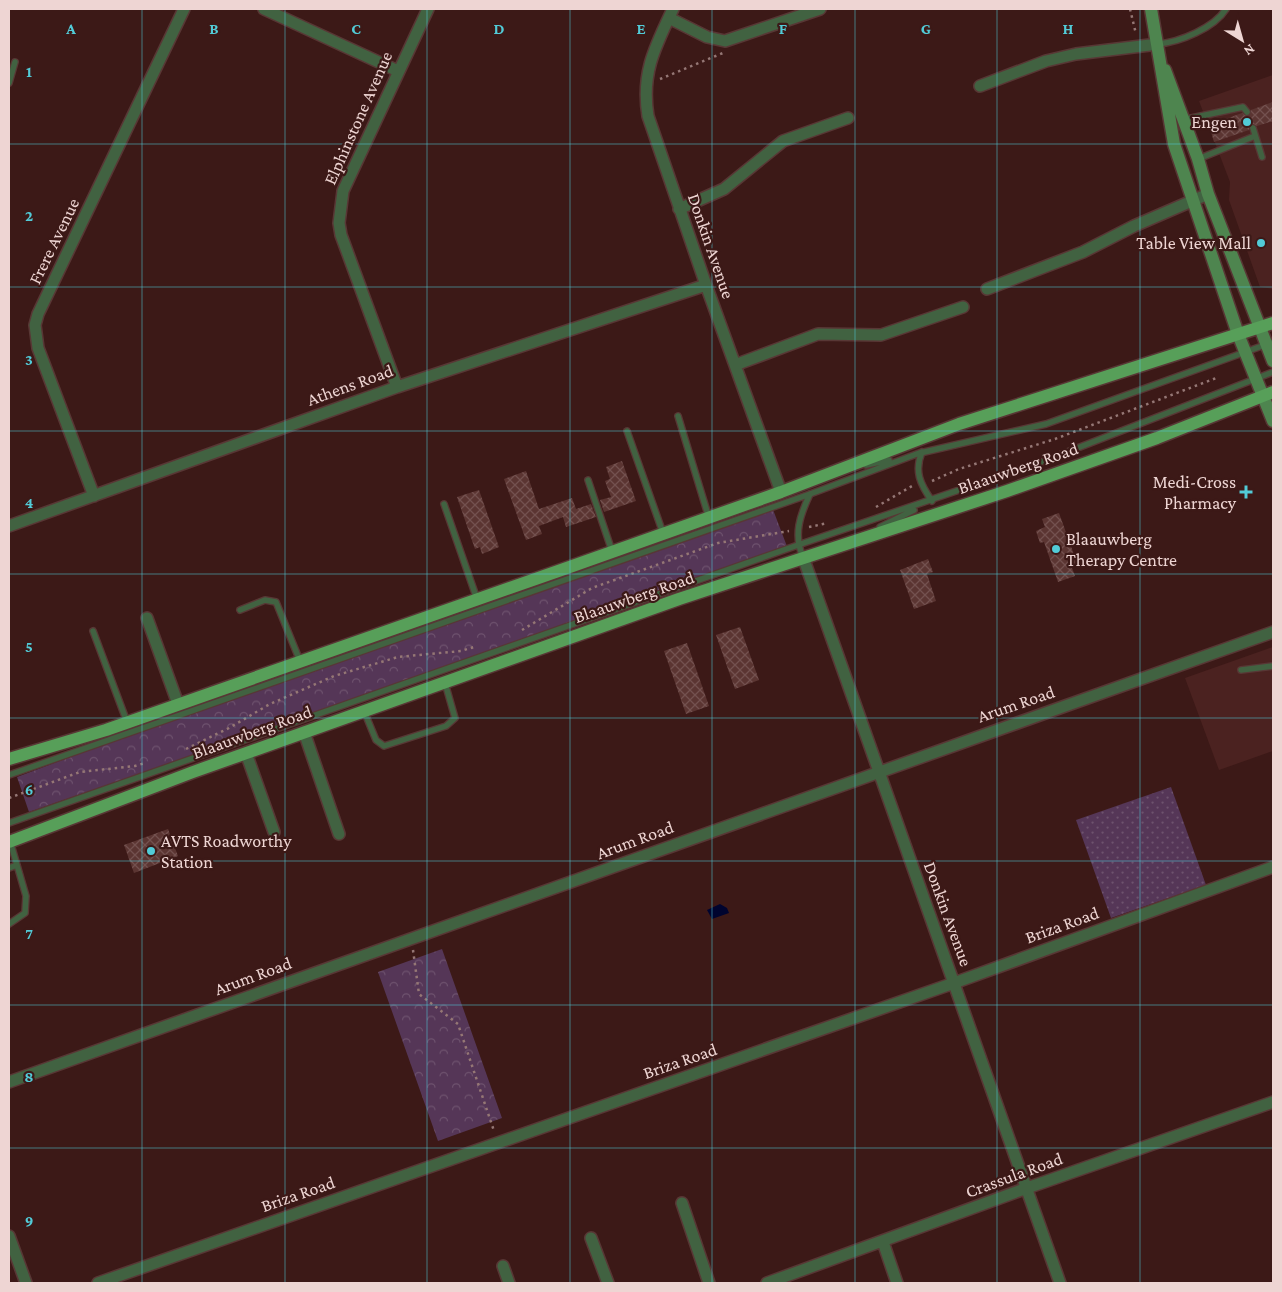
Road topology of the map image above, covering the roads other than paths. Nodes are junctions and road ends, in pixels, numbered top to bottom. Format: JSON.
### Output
{"nodes":[{"id":1,"x":184,"y":9,"type":"edge"},
{"id":2,"x":264,"y":9,"type":"edge"},
{"id":3,"x":428,"y":9,"type":"edge"},
{"id":4,"x":820,"y":9,"type":"edge"},
{"id":5,"x":1151,"y":9,"type":"edge"},
{"id":6,"x":1226,"y":9,"type":"edge"},
{"id":7,"x":671,"y":13,"type":"edge"},
{"id":8,"x":1158,"y":44,"type":"junction"},
{"id":9,"x":15,"y":62,"type":"dead end"},
{"id":10,"x":1161,"y":62,"type":"junction"},
{"id":11,"x":398,"y":71,"type":"junction"},
{"id":12,"x":9,"y":83,"type":"edge"},
{"id":13,"x":980,"y":86,"type":"dead end"},
{"id":14,"x":1247,"y":112,"type":"dead end"},
{"id":15,"x":848,"y":118,"type":"dead end"},
{"id":16,"x":1184,"y":119,"type":"junction"},
{"id":17,"x":1170,"y":122,"type":"junction"},
{"id":18,"x":1252,"y":128,"type":"dead end"},
{"id":19,"x":1256,"y":136,"type":"junction"},
{"id":20,"x":1262,"y":157,"type":"dead end"},
{"id":21,"x":1198,"y":159,"type":"junction"},
{"id":22,"x":1204,"y":180,"type":"junction"},
{"id":23,"x":1187,"y":186,"type":"junction"},
{"id":24,"x":1208,"y":194,"type":"junction"},
{"id":25,"x":1192,"y":202,"type":"junction"},
{"id":26,"x":680,"y":208,"type":"junction"},
{"id":27,"x":706,"y":285,"type":"junction"},
{"id":28,"x":987,"y":289,"type":"dead end"},
{"id":29,"x":962,"y":307,"type":"dead end"},
{"id":30,"x":1273,"y":323,"type":"edge"},
{"id":31,"x":1260,"y":327,"type":"junction"},
{"id":32,"x":1238,"y":334,"type":"junction"},
{"id":33,"x":1270,"y":343,"type":"edge"},
{"id":34,"x":1245,"y":351,"type":"junction"},
{"id":35,"x":1273,"y":361,"type":"edge"},
{"id":36,"x":735,"y":365,"type":"junction"},
{"id":37,"x":1273,"y":372,"type":"edge"},
{"id":38,"x":1256,"y":377,"type":"junction"},
{"id":39,"x":397,"y":387,"type":"junction"},
{"id":40,"x":1268,"y":394,"type":"edge"},
{"id":41,"x":678,"y":416,"type":"dead end"},
{"id":42,"x":1273,"y":421,"type":"edge"},
{"id":43,"x":627,"y":431,"type":"dead end"},
{"id":44,"x":922,"y":452,"type":"junction"},
{"id":45,"x":825,"y":475,"type":"junction"},
{"id":46,"x":588,"y":480,"type":"dead end"},
{"id":47,"x":781,"y":492,"type":"junction"},
{"id":48,"x":810,"y":494,"type":"junction"},
{"id":49,"x":94,"y":496,"type":"junction"},
{"id":50,"x":932,"y":501,"type":"junction"},
{"id":51,"x":444,"y":504,"type":"dead end"},
{"id":52,"x":709,"y":518,"type":"junction"},
{"id":53,"x":9,"y":526,"type":"edge"},
{"id":54,"x":663,"y":534,"type":"junction"},
{"id":55,"x":857,"y":539,"type":"junction"},
{"id":56,"x":800,"y":551,"type":"junction"},
{"id":57,"x":612,"y":552,"type":"junction"},
{"id":58,"x":478,"y":599,"type":"junction"},
{"id":59,"x":240,"y":610,"type":"dead end"},
{"id":60,"x":147,"y":618,"type":"dead end"},
{"id":61,"x":93,"y":631,"type":"dead end"},
{"id":62,"x":1273,"y":635,"type":"edge"},
{"id":63,"x":300,"y":661,"type":"junction"},
{"id":64,"x":1273,"y":666,"type":"edge"},
{"id":65,"x":1241,"y":670,"type":"dead end"},
{"id":66,"x":444,"y":682,"type":"junction"},
{"id":67,"x":178,"y":704,"type":"junction"},
{"id":68,"x":364,"y":711,"type":"junction"},
{"id":69,"x":127,"y":722,"type":"junction"},
{"id":70,"x":304,"y":732,"type":"junction"},
{"id":71,"x":246,"y":752,"type":"junction"},
{"id":72,"x":9,"y":759,"type":"edge"},
{"id":73,"x":878,"y":771,"type":"junction"},
{"id":74,"x":9,"y":775,"type":"edge"},
{"id":75,"x":9,"y":823,"type":"edge"},
{"id":76,"x":274,"y":832,"type":"dead end"},
{"id":77,"x":339,"y":834,"type":"dead end"},
{"id":78,"x":9,"y":841,"type":"edge"},
{"id":79,"x":17,"y":865,"type":"junction"},
{"id":80,"x":1273,"y":867,"type":"edge"},
{"id":81,"x":9,"y":868,"type":"edge"},
{"id":82,"x":9,"y":924,"type":"edge"},
{"id":83,"x":954,"y":983,"type":"junction"},
{"id":84,"x":9,"y":1082,"type":"edge"},
{"id":85,"x":1273,"y":1102,"type":"edge"},
{"id":86,"x":1027,"y":1188,"type":"junction"},
{"id":87,"x":682,"y":1203,"type":"dead end"},
{"id":88,"x":9,"y":1236,"type":"edge"},
{"id":89,"x":591,"y":1238,"type":"dead end"},
{"id":90,"x":883,"y":1242,"type":"junction"},
{"id":91,"x":503,"y":1266,"type":"dead end"},
{"id":92,"x":26,"y":1283,"type":"edge"},
{"id":93,"x":98,"y":1283,"type":"edge"},
{"id":94,"x":509,"y":1283,"type":"edge"},
{"id":95,"x":608,"y":1283,"type":"edge"},
{"id":96,"x":710,"y":1283,"type":"edge"},
{"id":97,"x":767,"y":1283,"type":"edge"},
{"id":98,"x":897,"y":1283,"type":"edge"},
{"id":99,"x":1060,"y":1283,"type":"edge"}],
"edges":[{"from":1,"to":49,"type":"street","name":"Frere Avenue"},
{"from":2,"to":11,"type":"street"},
{"from":3,"to":11,"type":"street","name":"Elphinstone Avenue"},
{"from":4,"to":7,"type":"street"},
{"from":5,"to":8,"type":"street"},
{"from":6,"to":8,"type":"lane"},
{"from":7,"to":26,"type":"street","name":"Donkin Avenue"},
{"from":8,"to":10,"type":"street"},
{"from":8,"to":13,"type":"street"},
{"from":9,"to":12,"type":"lane"},
{"from":10,"to":16,"type":"street"},
{"from":10,"to":17,"type":"street"},
{"from":11,"to":39,"type":"street","name":"Elphinstone Avenue"},
{"from":14,"to":16,"type":"lane"},
{"from":15,"to":26,"type":"street"},
{"from":16,"to":17,"type":"lane"},
{"from":16,"to":21,"type":"street"},
{"from":17,"to":23,"type":"street"},
{"from":18,"to":19,"type":"lane"},
{"from":19,"to":20,"type":"lane"},
{"from":19,"to":21,"type":"lane"},
{"from":21,"to":22,"type":"street"},
{"from":22,"to":23,"type":"lane"},
{"from":22,"to":24,"type":"street"},
{"from":23,"to":25,"type":"street"},
{"from":24,"to":25,"type":"street"},
{"from":24,"to":31,"type":"street"},
{"from":25,"to":28,"type":"street"},
{"from":25,"to":32,"type":"street"},
{"from":26,"to":27,"type":"street","name":"Donkin Avenue"},
{"from":27,"to":36,"type":"street","name":"Donkin Avenue"},
{"from":27,"to":39,"type":"street","name":"Athens Road"},
{"from":29,"to":36,"type":"street"},
{"from":30,"to":31,"type":"main road"},
{"from":31,"to":32,"type":"main road"},
{"from":31,"to":33,"type":"street"},
{"from":32,"to":34,"type":"street"},
{"from":32,"to":45,"type":"main road"},
{"from":33,"to":34,"type":"lane"},
{"from":33,"to":35,"type":"street"},
{"from":34,"to":38,"type":"street"},
{"from":34,"to":44,"type":"lane"},
{"from":36,"to":47,"type":"street","name":"Donkin Avenue"},
{"from":37,"to":38,"type":"lane"},
{"from":38,"to":40,"type":"street"},
{"from":38,"to":50,"type":"lane"},
{"from":39,"to":49,"type":"street","name":"Athens Road"},
{"from":40,"to":42,"type":"street"},
{"from":40,"to":55,"type":"main road","name":"Blaauwberg Road"},
{"from":41,"to":52,"type":"lane"},
{"from":43,"to":54,"type":"lane"},
{"from":44,"to":45,"type":"lane"},
{"from":44,"to":48,"type":"lane"},
{"from":44,"to":50,"type":"lane"},
{"from":45,"to":47,"type":"main road"},
{"from":46,"to":57,"type":"lane"},
{"from":47,"to":52,"type":"main road"},
{"from":48,"to":56,"type":"lane"},
{"from":48,"to":74,"type":"lane"},
{"from":49,"to":53,"type":"street","name":"Athens Road"},
{"from":50,"to":55,"type":"lane"},
{"from":50,"to":56,"type":"lane"},
{"from":51,"to":58,"type":"lane"},
{"from":52,"to":54,"type":"main road"},
{"from":54,"to":57,"type":"main road"},
{"from":55,"to":56,"type":"main road","name":"Blaauwberg Road"},
{"from":56,"to":66,"type":"main road","name":"Blaauwberg Road"},
{"from":56,"to":73,"type":"street","name":"Donkin Avenue"},
{"from":56,"to":75,"type":"lane"},
{"from":57,"to":58,"type":"main road"},
{"from":58,"to":63,"type":"main road"},
{"from":59,"to":63,"type":"lane"},
{"from":60,"to":67,"type":"street"},
{"from":61,"to":69,"type":"lane"},
{"from":62,"to":73,"type":"street","name":"Arum Road"},
{"from":63,"to":67,"type":"main road"},
{"from":64,"to":65,"type":"lane"},
{"from":66,"to":68,"type":"main road","name":"Blaauwberg Road"},
{"from":66,"to":68,"type":"lane"},
{"from":67,"to":69,"type":"main road"},
{"from":68,"to":70,"type":"main road","name":"Blaauwberg Road"},
{"from":69,"to":72,"type":"main road"},
{"from":70,"to":71,"type":"main road","name":"Blaauwberg Road"},
{"from":70,"to":77,"type":"street"},
{"from":71,"to":76,"type":"street"},
{"from":71,"to":78,"type":"main road","name":"Blaauwberg Road"},
{"from":73,"to":83,"type":"street","name":"Donkin Avenue"},
{"from":73,"to":84,"type":"street","name":"Arum Road"},
{"from":78,"to":79,"type":"lane"},
{"from":79,"to":81,"type":"lane"},
{"from":79,"to":82,"type":"lane"},
{"from":80,"to":83,"type":"street","name":"Briza Road"},
{"from":83,"to":86,"type":"street","name":"Donkin Avenue"},
{"from":83,"to":93,"type":"street","name":"Briza Road"},
{"from":85,"to":86,"type":"street","name":"Crassula Road"},
{"from":86,"to":90,"type":"street","name":"Crassula Road"},
{"from":86,"to":99,"type":"street","name":"Donkin Avenue"},
{"from":87,"to":96,"type":"street"},
{"from":88,"to":92,"type":"street"},
{"from":89,"to":95,"type":"street"},
{"from":90,"to":97,"type":"street","name":"Crassula Road"},
{"from":90,"to":98,"type":"street"},
{"from":91,"to":94,"type":"street"}]}
